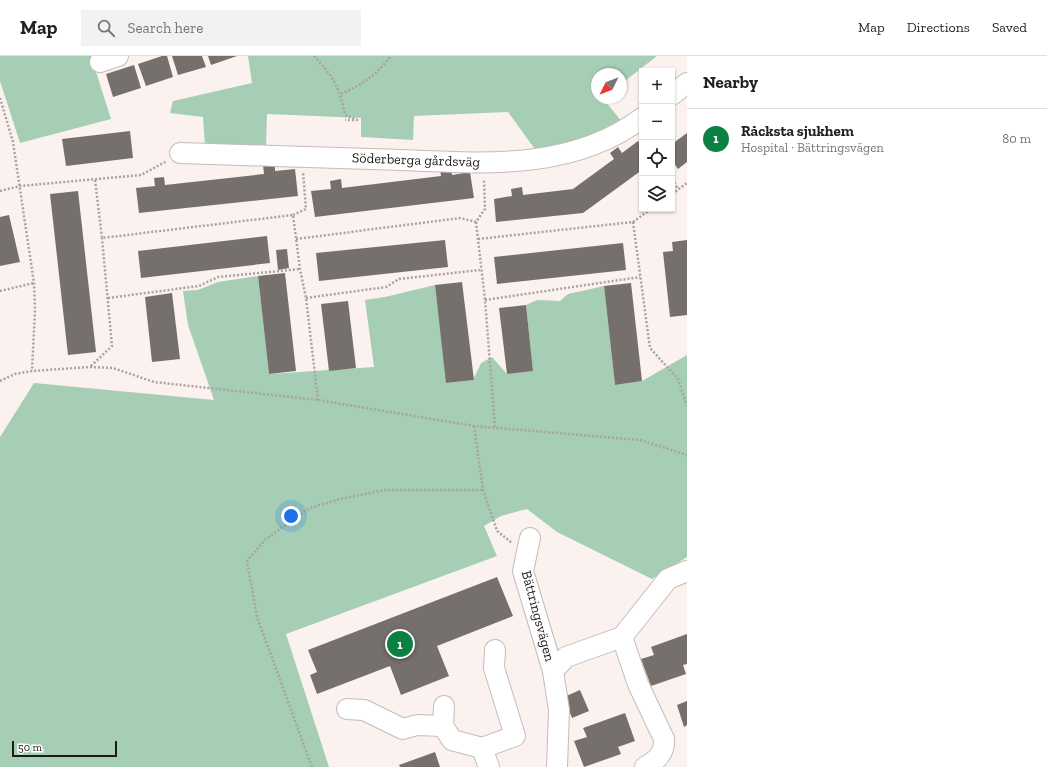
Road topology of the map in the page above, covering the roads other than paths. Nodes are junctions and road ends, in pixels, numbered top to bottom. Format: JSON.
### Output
{"nodes":[{"id":1,"x":687,"y":84,"type":"edge"},
{"id":2,"x":675,"y":93,"type":"edge"},
{"id":3,"x":639,"y":120,"type":"edge"},
{"id":4,"x":180,"y":153,"type":"road end"},
{"id":5,"x":528,"y":546,"type":"road end"},
{"id":6,"x":687,"y":571,"type":"edge"},
{"id":7,"x":622,"y":637,"type":"junction"},
{"id":8,"x":495,"y":650,"type":"dead end"},
{"id":9,"x":553,"y":671,"type":"junction"},
{"id":10,"x":444,"y":706,"type":"dead end"},
{"id":11,"x":346,"y":709,"type":"dead end"},
{"id":12,"x":443,"y":726,"type":"junction"},
{"id":13,"x":482,"y":748,"type":"junction"},
{"id":14,"x":489,"y":767,"type":"edge"},
{"id":15,"x":557,"y":767,"type":"edge"},
{"id":16,"x":645,"y":767,"type":"edge"}],
"edges":[{"from":1,"to":2,"type":"street"},
{"from":3,"to":4,"type":"street","name":"Söderberga gårdsväg"},
{"from":5,"to":9,"type":"street","name":"Bättringsvägen"},
{"from":6,"to":7,"type":"street"},
{"from":7,"to":9,"type":"street","name":"Bättringsvägen"},
{"from":7,"to":16,"type":"street"},
{"from":8,"to":13,"type":"street"},
{"from":9,"to":15,"type":"street","name":"Bättringsvägen"},
{"from":10,"to":12,"type":"street"},
{"from":11,"to":12,"type":"street"},
{"from":12,"to":13,"type":"street"},
{"from":13,"to":14,"type":"street"}]}
